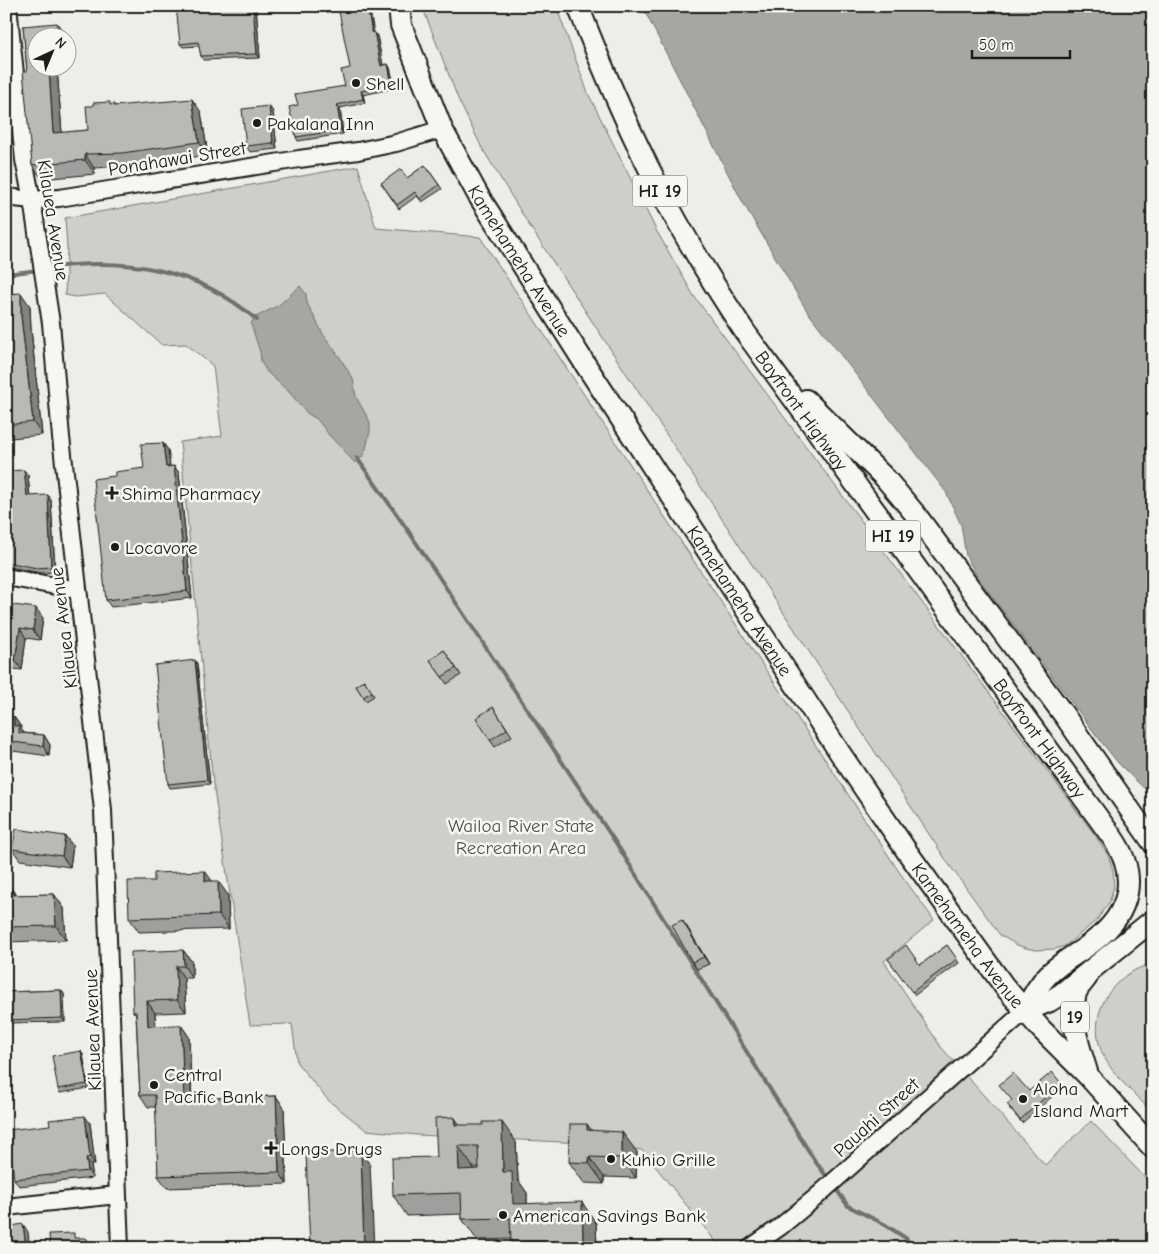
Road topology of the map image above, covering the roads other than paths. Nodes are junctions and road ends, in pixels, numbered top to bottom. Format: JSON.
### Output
{"nodes":[{"id":1,"x":8,"y":6,"type":"edge"},
{"id":2,"x":399,"y":6,"type":"edge"},
{"id":3,"x":578,"y":6,"type":"edge"},
{"id":4,"x":442,"y":129,"type":"junction"},
{"id":5,"x":6,"y":197,"type":"edge"},
{"id":6,"x":32,"y":200,"type":"junction"},
{"id":7,"x":745,"y":332,"type":"junction"},
{"id":8,"x":6,"y":577,"type":"edge"},
{"id":9,"x":78,"y":590,"type":"junction"},
{"id":10,"x":1153,"y":843,"type":"edge"},
{"id":11,"x":1153,"y":920,"type":"edge"},
{"id":12,"x":1098,"y":963,"type":"junction"},
{"id":13,"x":1025,"y":1011,"type":"junction"},
{"id":14,"x":1088,"y":1076,"type":"junction"},
{"id":15,"x":1153,"y":1148,"type":"edge"},
{"id":16,"x":117,"y":1195,"type":"junction"},
{"id":17,"x":6,"y":1207,"type":"edge"},
{"id":18,"x":120,"y":1248,"type":"edge"},
{"id":19,"x":750,"y":1248,"type":"edge"}],
"edges":[{"from":1,"to":6,"type":"street","name":"Kilauea Avenue"},
{"from":2,"to":4,"type":"main road","name":"Kamehameha Avenue"},
{"from":3,"to":7,"type":"main road","name":"Bayfront Highway","number":"HI 19"},
{"from":4,"to":6,"type":"street","name":"Ponahawai Street"},
{"from":4,"to":13,"type":"main road","name":"Kamehameha Avenue"},
{"from":5,"to":6,"type":"street","name":"Ponahawai Street"},
{"from":6,"to":9,"type":"street","name":"Kilauea Avenue"},
{"from":7,"to":10,"type":"main road","name":"Bayfront Highway","number":"HI 19"},
{"from":7,"to":13,"type":"main road","name":"Bayfront Highway","number":"HI 19"},
{"from":8,"to":9,"type":"street"},
{"from":9,"to":16,"type":"street","name":"Kilauea Avenue"},
{"from":11,"to":12,"type":"main road"},
{"from":12,"to":13,"type":"main road"},
{"from":12,"to":14,"type":"main road","number":"19"},
{"from":13,"to":14,"type":"main road","name":"Kamehameha Avenue"},
{"from":13,"to":19,"type":"street","name":"Pauahi Street"},
{"from":14,"to":15,"type":"main road","name":"Kamehameha Avenue"},
{"from":16,"to":17,"type":"street"},
{"from":16,"to":18,"type":"street","name":"Kilauea Avenue"}]}
